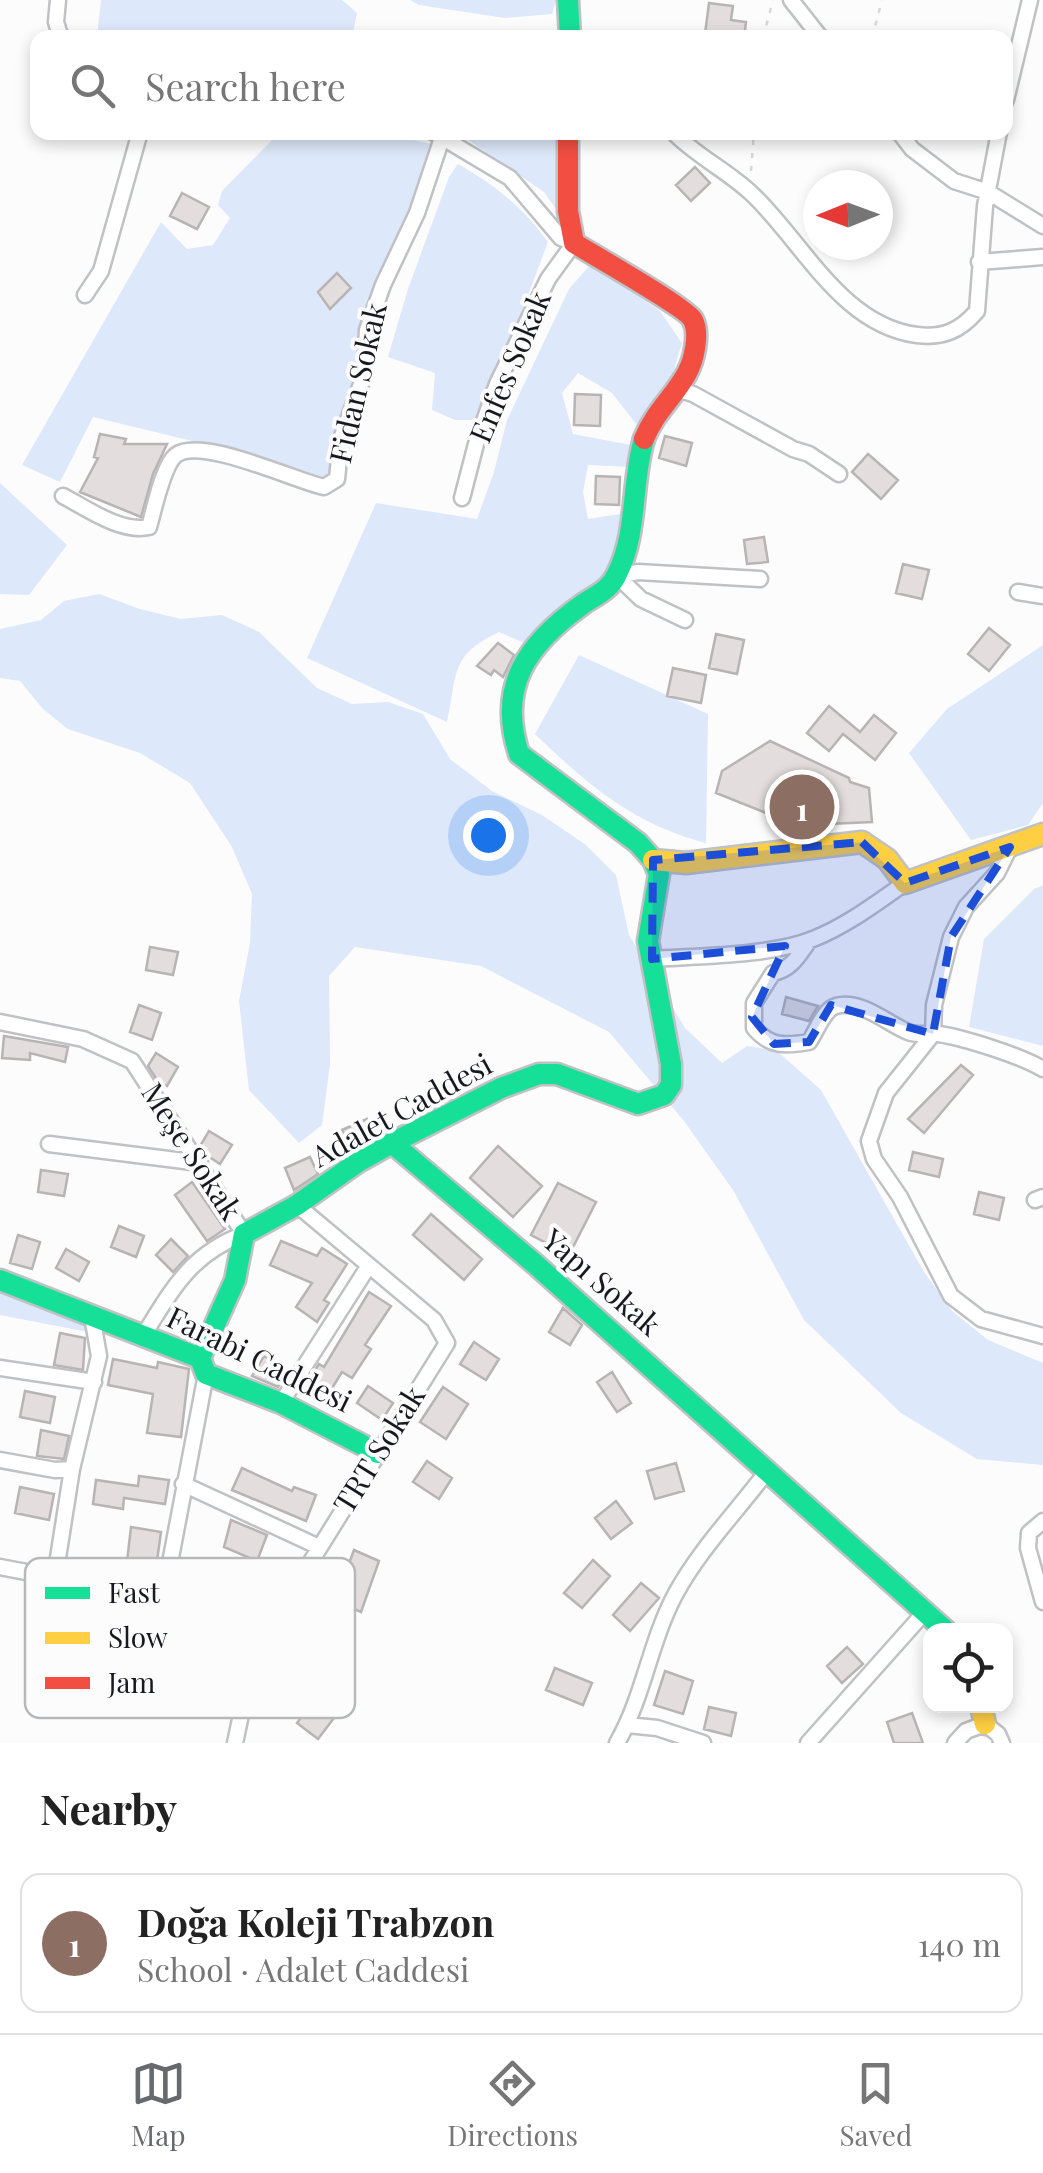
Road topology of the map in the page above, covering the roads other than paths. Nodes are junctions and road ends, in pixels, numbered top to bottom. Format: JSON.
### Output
{"nodes":[{"id":1,"x":58,"y":0,"type":"edge"},
{"id":2,"x":568,"y":0,"type":"edge"},
{"id":3,"x":790,"y":0,"type":"edge"},
{"id":4,"x":1030,"y":0,"type":"edge"},
{"id":5,"x":59,"y":30,"type":"edge"},
{"id":6,"x":570,"y":30,"type":"edge"},
{"id":7,"x":814,"y":30,"type":"edge"},
{"id":8,"x":1013,"y":71,"type":"edge"},
{"id":9,"x":138,"y":140,"type":"edge"},
{"id":10,"x":436,"y":140,"type":"edge"},
{"id":11,"x":445,"y":140,"type":"edge"},
{"id":12,"x":568,"y":140,"type":"edge"},
{"id":13,"x":683,"y":140,"type":"edge"},
{"id":14,"x":905,"y":140,"type":"edge"},
{"id":15,"x":998,"y":140,"type":"edge"},
{"id":16,"x":988,"y":192,"type":"junction"},
{"id":17,"x":1043,"y":226,"type":"edge"},
{"id":18,"x":574,"y":243,"type":"junction"},
{"id":19,"x":1043,"y":257,"type":"edge"},
{"id":20,"x":979,"y":262,"type":"junction"},
{"id":21,"x":85,"y":296,"type":"dead end"},
{"id":22,"x":676,"y":389,"type":"junction"},
{"id":23,"x":838,"y":474,"type":"dead end"},
{"id":24,"x":63,"y":496,"type":"dead end"},
{"id":25,"x":462,"y":498,"type":"dead end"},
{"id":26,"x":617,"y":576,"type":"junction"},
{"id":27,"x":760,"y":578,"type":"dead end"},
{"id":28,"x":1018,"y":592,"type":"dead end"},
{"id":29,"x":1043,"y":596,"type":"edge"},
{"id":30,"x":684,"y":620,"type":"dead end"},
{"id":31,"x":1043,"y":834,"type":"edge"},
{"id":32,"x":1010,"y":847,"type":"junction"},
{"id":33,"x":653,"y":860,"type":"junction"},
{"id":34,"x":905,"y":883,"type":"junction"},
{"id":35,"x":809,"y":941,"type":"junction"},
{"id":36,"x":652,"y":959,"type":"junction"},
{"id":37,"x":0,"y":1022,"type":"edge"},
{"id":38,"x":933,"y":1034,"type":"junction"},
{"id":39,"x":1043,"y":1069,"type":"edge"},
{"id":40,"x":392,"y":1143,"type":"junction"},
{"id":41,"x":49,"y":1144,"type":"dead end"},
{"id":42,"x":200,"y":1162,"type":"junction"},
{"id":43,"x":297,"y":1206,"type":"junction"},
{"id":44,"x":244,"y":1234,"type":"junction"},
{"id":45,"x":368,"y":1267,"type":"junction"},
{"id":46,"x":0,"y":1280,"type":"edge"},
{"id":47,"x":92,"y":1316,"type":"junction"},
{"id":48,"x":142,"y":1336,"type":"junction"},
{"id":49,"x":1043,"y":1336,"type":"edge"},
{"id":50,"x":203,"y":1366,"type":"junction"},
{"id":51,"x":0,"y":1368,"type":"edge"},
{"id":52,"x":94,"y":1382,"type":"junction"},
{"id":53,"x":281,"y":1404,"type":"junction"},
{"id":54,"x":378,"y":1454,"type":"junction"},
{"id":55,"x":0,"y":1460,"type":"edge"},
{"id":56,"x":72,"y":1468,"type":"junction"},
{"id":57,"x":768,"y":1470,"type":"junction"},
{"id":58,"x":183,"y":1484,"type":"junction"},
{"id":59,"x":1043,"y":1520,"type":"edge"},
{"id":60,"x":319,"y":1547,"type":"junction"},
{"id":61,"x":59,"y":1558,"type":"edge"},
{"id":62,"x":172,"y":1558,"type":"edge"},
{"id":63,"x":312,"y":1558,"type":"edge"},
{"id":64,"x":0,"y":1567,"type":"edge"},
{"id":65,"x":25,"y":1571,"type":"edge"},
{"id":66,"x":1043,"y":1602,"type":"edge"},
{"id":67,"x":924,"y":1612,"type":"junction"},
{"id":68,"x":937,"y":1623,"type":"edge"},
{"id":69,"x":983,"y":1715,"type":"edge"},
{"id":70,"x":240,"y":1718,"type":"edge"},
{"id":71,"x":628,"y":1725,"type":"junction"},
{"id":72,"x":235,"y":1743,"type":"edge"},
{"id":73,"x":617,"y":1743,"type":"edge"},
{"id":74,"x":704,"y":1743,"type":"edge"},
{"id":75,"x":808,"y":1743,"type":"edge"},
{"id":76,"x":955,"y":1743,"type":"edge"},
{"id":77,"x":1002,"y":1743,"type":"edge"}],
"edges":[{"from":1,"to":5,"type":"street"},
{"from":2,"to":6,"type":"street"},
{"from":3,"to":7,"type":"street"},
{"from":4,"to":8,"type":"street"},
{"from":9,"to":21,"type":"street"},
{"from":10,"to":24,"type":"street","name":"Fidan Sokak"},
{"from":11,"to":18,"type":"street"},
{"from":12,"to":18,"type":"street"},
{"from":13,"to":20,"type":"street"},
{"from":14,"to":16,"type":"street"},
{"from":15,"to":16,"type":"street"},
{"from":16,"to":17,"type":"street"},
{"from":16,"to":20,"type":"street"},
{"from":18,"to":22,"type":"street"},
{"from":18,"to":25,"type":"street","name":"Enfes Sokak"},
{"from":19,"to":20,"type":"street"},
{"from":22,"to":23,"type":"street"},
{"from":22,"to":26,"type":"street"},
{"from":26,"to":27,"type":"street"},
{"from":26,"to":30,"type":"street"},
{"from":26,"to":33,"type":"street"},
{"from":28,"to":29,"type":"street"},
{"from":31,"to":32,"type":"street"},
{"from":32,"to":34,"type":"street"},
{"from":32,"to":38,"type":"street"},
{"from":33,"to":34,"type":"street"},
{"from":33,"to":36,"type":"street","name":"Adalet Caddesi"},
{"from":34,"to":35,"type":"street"},
{"from":35,"to":36,"type":"street"},
{"from":35,"to":38,"type":"street"},
{"from":36,"to":40,"type":"street","name":"Adalet Caddesi"},
{"from":37,"to":42,"type":"street","name":"Meşe Sokak"},
{"from":38,"to":39,"type":"street"},
{"from":38,"to":49,"type":"street"},
{"from":40,"to":43,"type":"street","name":"Adalet Caddesi"},
{"from":40,"to":57,"type":"street","name":"Yapı Sokak"},
{"from":41,"to":42,"type":"street"},
{"from":42,"to":44,"type":"street","name":"Meşe Sokak"},
{"from":43,"to":44,"type":"street","name":"Adalet Caddesi"},
{"from":43,"to":45,"type":"street","name":"TRT Sokak"},
{"from":44,"to":48,"type":"street","name":"Meşe Sokak"},
{"from":44,"to":50,"type":"street"},
{"from":45,"to":53,"type":"street"},
{"from":45,"to":54,"type":"street","name":"TRT Sokak"},
{"from":46,"to":47,"type":"street","name":"Farabi Caddesi"},
{"from":47,"to":48,"type":"street","name":"Farabi Caddesi"},
{"from":47,"to":52,"type":"street"},
{"from":48,"to":50,"type":"street","name":"Farabi Caddesi"},
{"from":50,"to":53,"type":"street","name":"Farabi Caddesi"},
{"from":50,"to":58,"type":"street"},
{"from":51,"to":52,"type":"street"},
{"from":52,"to":56,"type":"street"},
{"from":53,"to":54,"type":"street","name":"Farabi Caddesi"},
{"from":54,"to":60,"type":"street","name":"TRT Sokak"},
{"from":55,"to":56,"type":"street"},
{"from":56,"to":61,"type":"street"},
{"from":57,"to":67,"type":"street","name":"Yapı Sokak"},
{"from":57,"to":71,"type":"street"},
{"from":58,"to":60,"type":"street"},
{"from":58,"to":62,"type":"street"},
{"from":59,"to":66,"type":"street"},
{"from":60,"to":63,"type":"street","name":"TRT Sokak"},
{"from":64,"to":65,"type":"street"},
{"from":67,"to":68,"type":"street","name":"Yapı Sokak"},
{"from":67,"to":75,"type":"street"},
{"from":69,"to":76,"type":"street"},
{"from":69,"to":77,"type":"street"},
{"from":70,"to":72,"type":"street","name":"TRT Sokak"},
{"from":71,"to":73,"type":"street"},
{"from":71,"to":74,"type":"street"}]}
